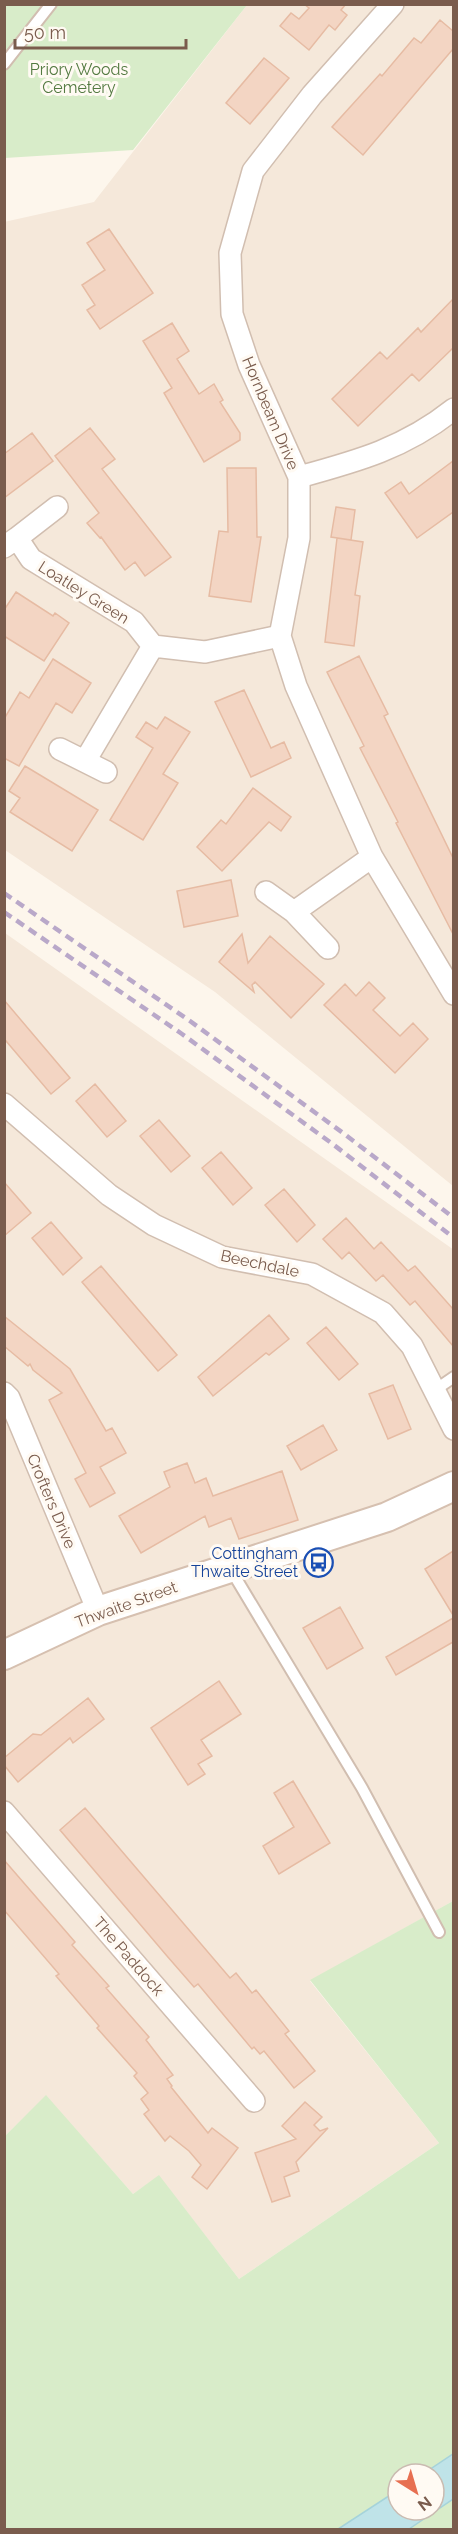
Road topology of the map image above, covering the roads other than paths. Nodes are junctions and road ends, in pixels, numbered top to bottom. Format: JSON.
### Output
{"nodes":[{"id":1,"x":51,"y":4,"type":"edge"},
{"id":2,"x":393,"y":4,"type":"edge"},
{"id":3,"x":4,"y":64,"type":"edge"},
{"id":4,"x":453,"y":409,"type":"edge"},
{"id":5,"x":299,"y":477,"type":"junction"},
{"id":6,"x":57,"y":507,"type":"dead end"},
{"id":7,"x":10,"y":543,"type":"edge"},
{"id":8,"x":280,"y":636,"type":"junction"},
{"id":9,"x":153,"y":646,"type":"junction"},
{"id":10,"x":60,"y":749,"type":"dead end"},
{"id":11,"x":85,"y":761,"type":"junction"},
{"id":12,"x":106,"y":772,"type":"dead end"},
{"id":13,"x":372,"y":857,"type":"junction"},
{"id":14,"x":266,"y":892,"type":"dead end"},
{"id":15,"x":294,"y":912,"type":"junction"},
{"id":16,"x":328,"y":948,"type":"dead end"},
{"id":17,"x":453,"y":994,"type":"edge"},
{"id":18,"x":4,"y":1104,"type":"edge"},
{"id":19,"x":453,"y":1377,"type":"edge"},
{"id":20,"x":435,"y":1390,"type":"junction"},
{"id":21,"x":4,"y":1393,"type":"edge"},
{"id":22,"x":453,"y":1429,"type":"edge"},
{"id":23,"x":453,"y":1486,"type":"edge"},
{"id":24,"x":229,"y":1568,"type":"junction"},
{"id":25,"x":98,"y":1611,"type":"junction"},
{"id":26,"x":4,"y":1655,"type":"edge"},
{"id":27,"x":4,"y":1812,"type":"edge"},
{"id":28,"x":439,"y":1932,"type":"dead end"},
{"id":29,"x":254,"y":2101,"type":"dead end"}],
"edges":[{"from":1,"to":3,"type":"lane"},
{"from":2,"to":5,"type":"street","name":"Hornbeam Drive"},
{"from":4,"to":5,"type":"street"},
{"from":5,"to":8,"type":"street","name":"Hornbeam Drive"},
{"from":6,"to":7,"type":"street","name":"Loatley Green"},
{"from":7,"to":9,"type":"street","name":"Loatley Green"},
{"from":8,"to":9,"type":"street"},
{"from":8,"to":13,"type":"street","name":"Hornbeam Drive"},
{"from":9,"to":11,"type":"street"},
{"from":10,"to":11,"type":"street"},
{"from":11,"to":12,"type":"street"},
{"from":13,"to":15,"type":"street"},
{"from":13,"to":17,"type":"street","name":"Hornbeam Drive"},
{"from":14,"to":15,"type":"street"},
{"from":15,"to":16,"type":"street"},
{"from":18,"to":20,"type":"street","name":"Beechdale"},
{"from":19,"to":20,"type":"lane"},
{"from":20,"to":22,"type":"street","name":"Beechdale"},
{"from":21,"to":25,"type":"street","name":"Crofters Drive"},
{"from":23,"to":24,"type":"main road","name":"Thwaite Street"},
{"from":24,"to":25,"type":"main road","name":"Thwaite Street"},
{"from":24,"to":28,"type":"lane"},
{"from":25,"to":26,"type":"main road","name":"Thwaite Street"},
{"from":27,"to":29,"type":"street","name":"The Paddock"}]}
